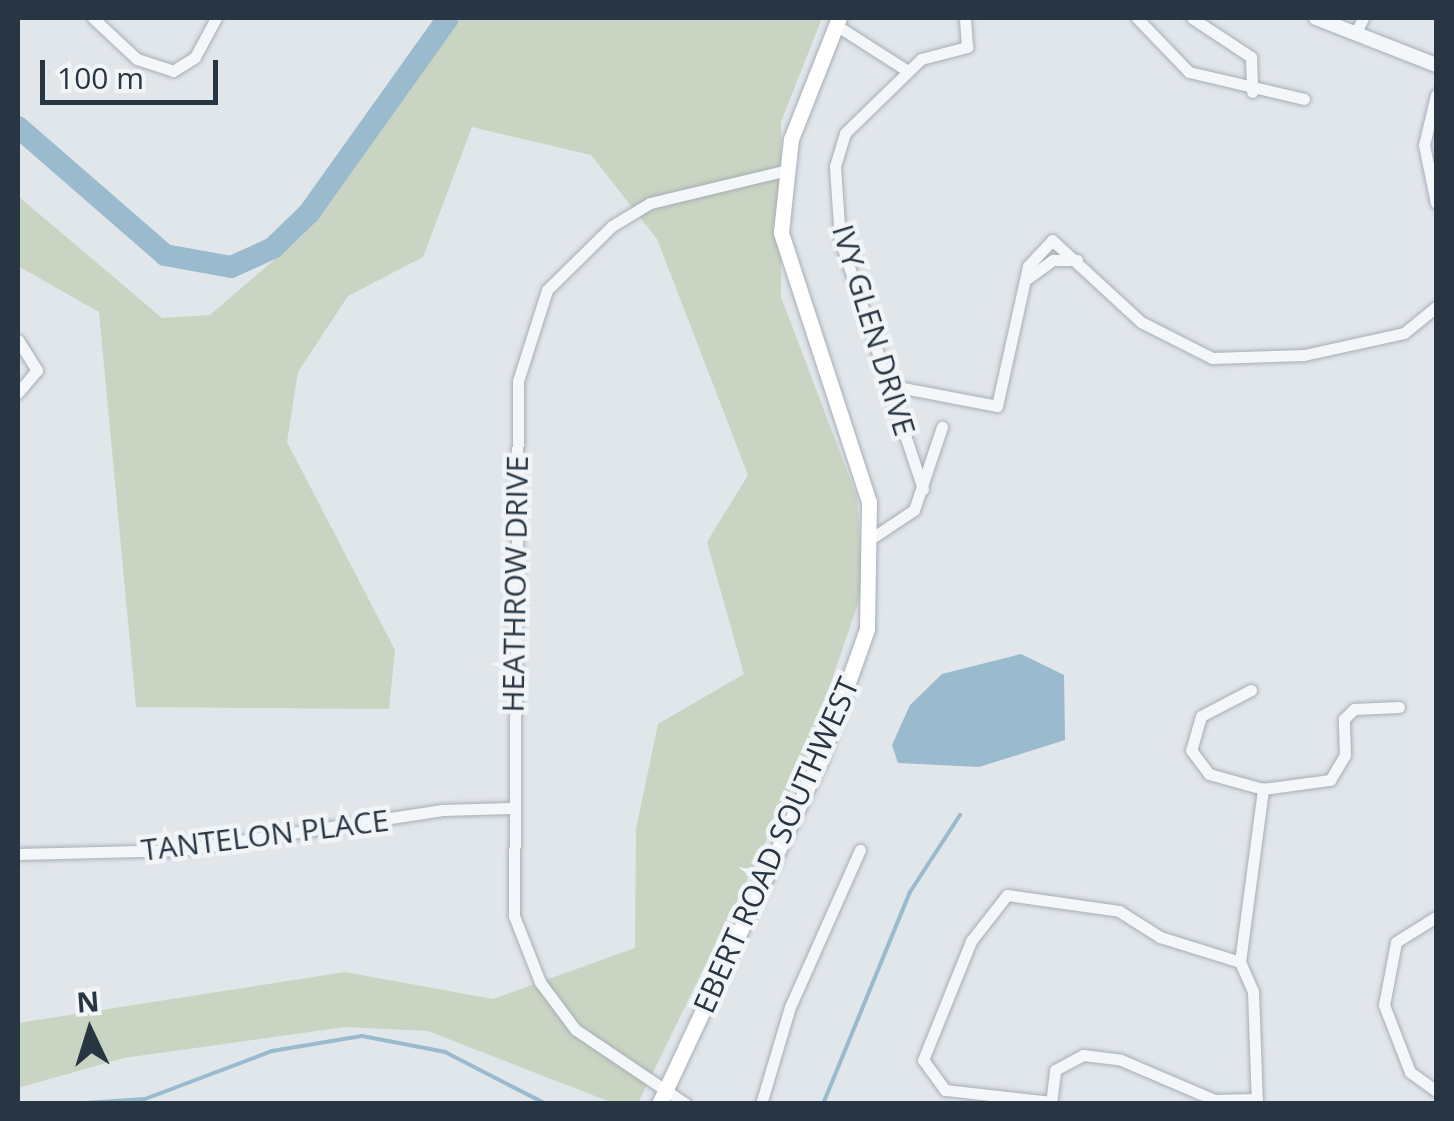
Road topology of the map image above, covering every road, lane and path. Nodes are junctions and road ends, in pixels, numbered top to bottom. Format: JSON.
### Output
{"nodes":[{"id":1,"x":92,"y":18,"type":"edge"},
{"id":2,"x":216,"y":18,"type":"edge"},
{"id":3,"x":965,"y":18,"type":"edge"},
{"id":4,"x":1138,"y":18,"type":"edge"},
{"id":5,"x":1192,"y":18,"type":"edge"},
{"id":6,"x":1316,"y":18,"type":"edge"},
{"id":7,"x":1363,"y":18,"type":"edge"},
{"id":8,"x":837,"y":21,"type":"edge"},
{"id":9,"x":1355,"y":34,"type":"junction"},
{"id":10,"x":1436,"y":65,"type":"edge"},
{"id":11,"x":908,"y":71,"type":"junction"},
{"id":12,"x":1252,"y":92,"type":"junction"},
{"id":13,"x":1436,"y":94,"type":"edge"},
{"id":14,"x":1304,"y":99,"type":"dead end"},
{"id":15,"x":784,"y":171,"type":"junction"},
{"id":16,"x":1436,"y":204,"type":"edge"},
{"id":17,"x":1081,"y":261,"type":"junction"},
{"id":18,"x":1028,"y":278,"type":"junction"},
{"id":19,"x":1436,"y":307,"type":"edge"},
{"id":20,"x":18,"y":340,"type":"edge"},
{"id":21,"x":887,"y":385,"type":"junction"},
{"id":22,"x":18,"y":393,"type":"edge"},
{"id":23,"x":942,"y":427,"type":"dead end"},
{"id":24,"x":923,"y":490,"type":"junction"},
{"id":25,"x":875,"y":536,"type":"junction"},
{"id":26,"x":1251,"y":690,"type":"dead end"},
{"id":27,"x":1400,"y":707,"type":"dead end"},
{"id":28,"x":1263,"y":789,"type":"junction"},
{"id":29,"x":512,"y":808,"type":"junction"},
{"id":30,"x":860,"y":850,"type":"dead end"},
{"id":31,"x":18,"y":854,"type":"edge"},
{"id":32,"x":1436,"y":917,"type":"edge"},
{"id":33,"x":1240,"y":962,"type":"junction"},
{"id":34,"x":1436,"y":1091,"type":"edge"},
{"id":35,"x":662,"y":1098,"type":"edge"},
{"id":36,"x":1257,"y":1101,"type":"edge"},
{"id":37,"x":1051,"y":1103,"type":"edge"},
{"id":38,"x":686,"y":1104,"type":"edge"},
{"id":39,"x":761,"y":1104,"type":"edge"}],
"edges":[{"from":1,"to":2,"type":"street"},
{"from":3,"to":11,"type":"street","name":"IVY GLEN DRIVE"},
{"from":4,"to":12,"type":"street"},
{"from":5,"to":12,"type":"street"},
{"from":6,"to":9,"type":"street"},
{"from":7,"to":9,"type":"street"},
{"from":8,"to":11,"type":"street"},
{"from":8,"to":15,"type":"main road","name":"EBERT ROAD SOUTHWEST"},
{"from":9,"to":10,"type":"street"},
{"from":11,"to":21,"type":"street","name":"IVY GLEN DRIVE"},
{"from":12,"to":14,"type":"street"},
{"from":13,"to":16,"type":"street"},
{"from":15,"to":25,"type":"main road","name":"EBERT ROAD SOUTHWEST"},
{"from":15,"to":29,"type":"street","name":"HEATHROW DRIVE"},
{"from":17,"to":18,"type":"street"},
{"from":17,"to":18,"type":"street"},
{"from":17,"to":19,"type":"street"},
{"from":18,"to":21,"type":"street"},
{"from":20,"to":22,"type":"street"},
{"from":21,"to":24,"type":"street","name":"IVY GLEN DRIVE"},
{"from":23,"to":24,"type":"street","name":"IVY GLEN DRIVE"},
{"from":24,"to":25,"type":"street"},
{"from":25,"to":35,"type":"main road","name":"EBERT ROAD SOUTHWEST"},
{"from":26,"to":28,"type":"street"},
{"from":27,"to":28,"type":"street"},
{"from":28,"to":33,"type":"street"},
{"from":29,"to":31,"type":"street","name":"TANTELON PLACE"},
{"from":29,"to":35,"type":"street","name":"HEATHROW DRIVE"},
{"from":30,"to":39,"type":"street"},
{"from":32,"to":34,"type":"street"},
{"from":33,"to":36,"type":"street"},
{"from":33,"to":37,"type":"street"},
{"from":35,"to":38,"type":"street","name":"HEATHROW DRIVE"},
{"from":36,"to":37,"type":"street"}]}
